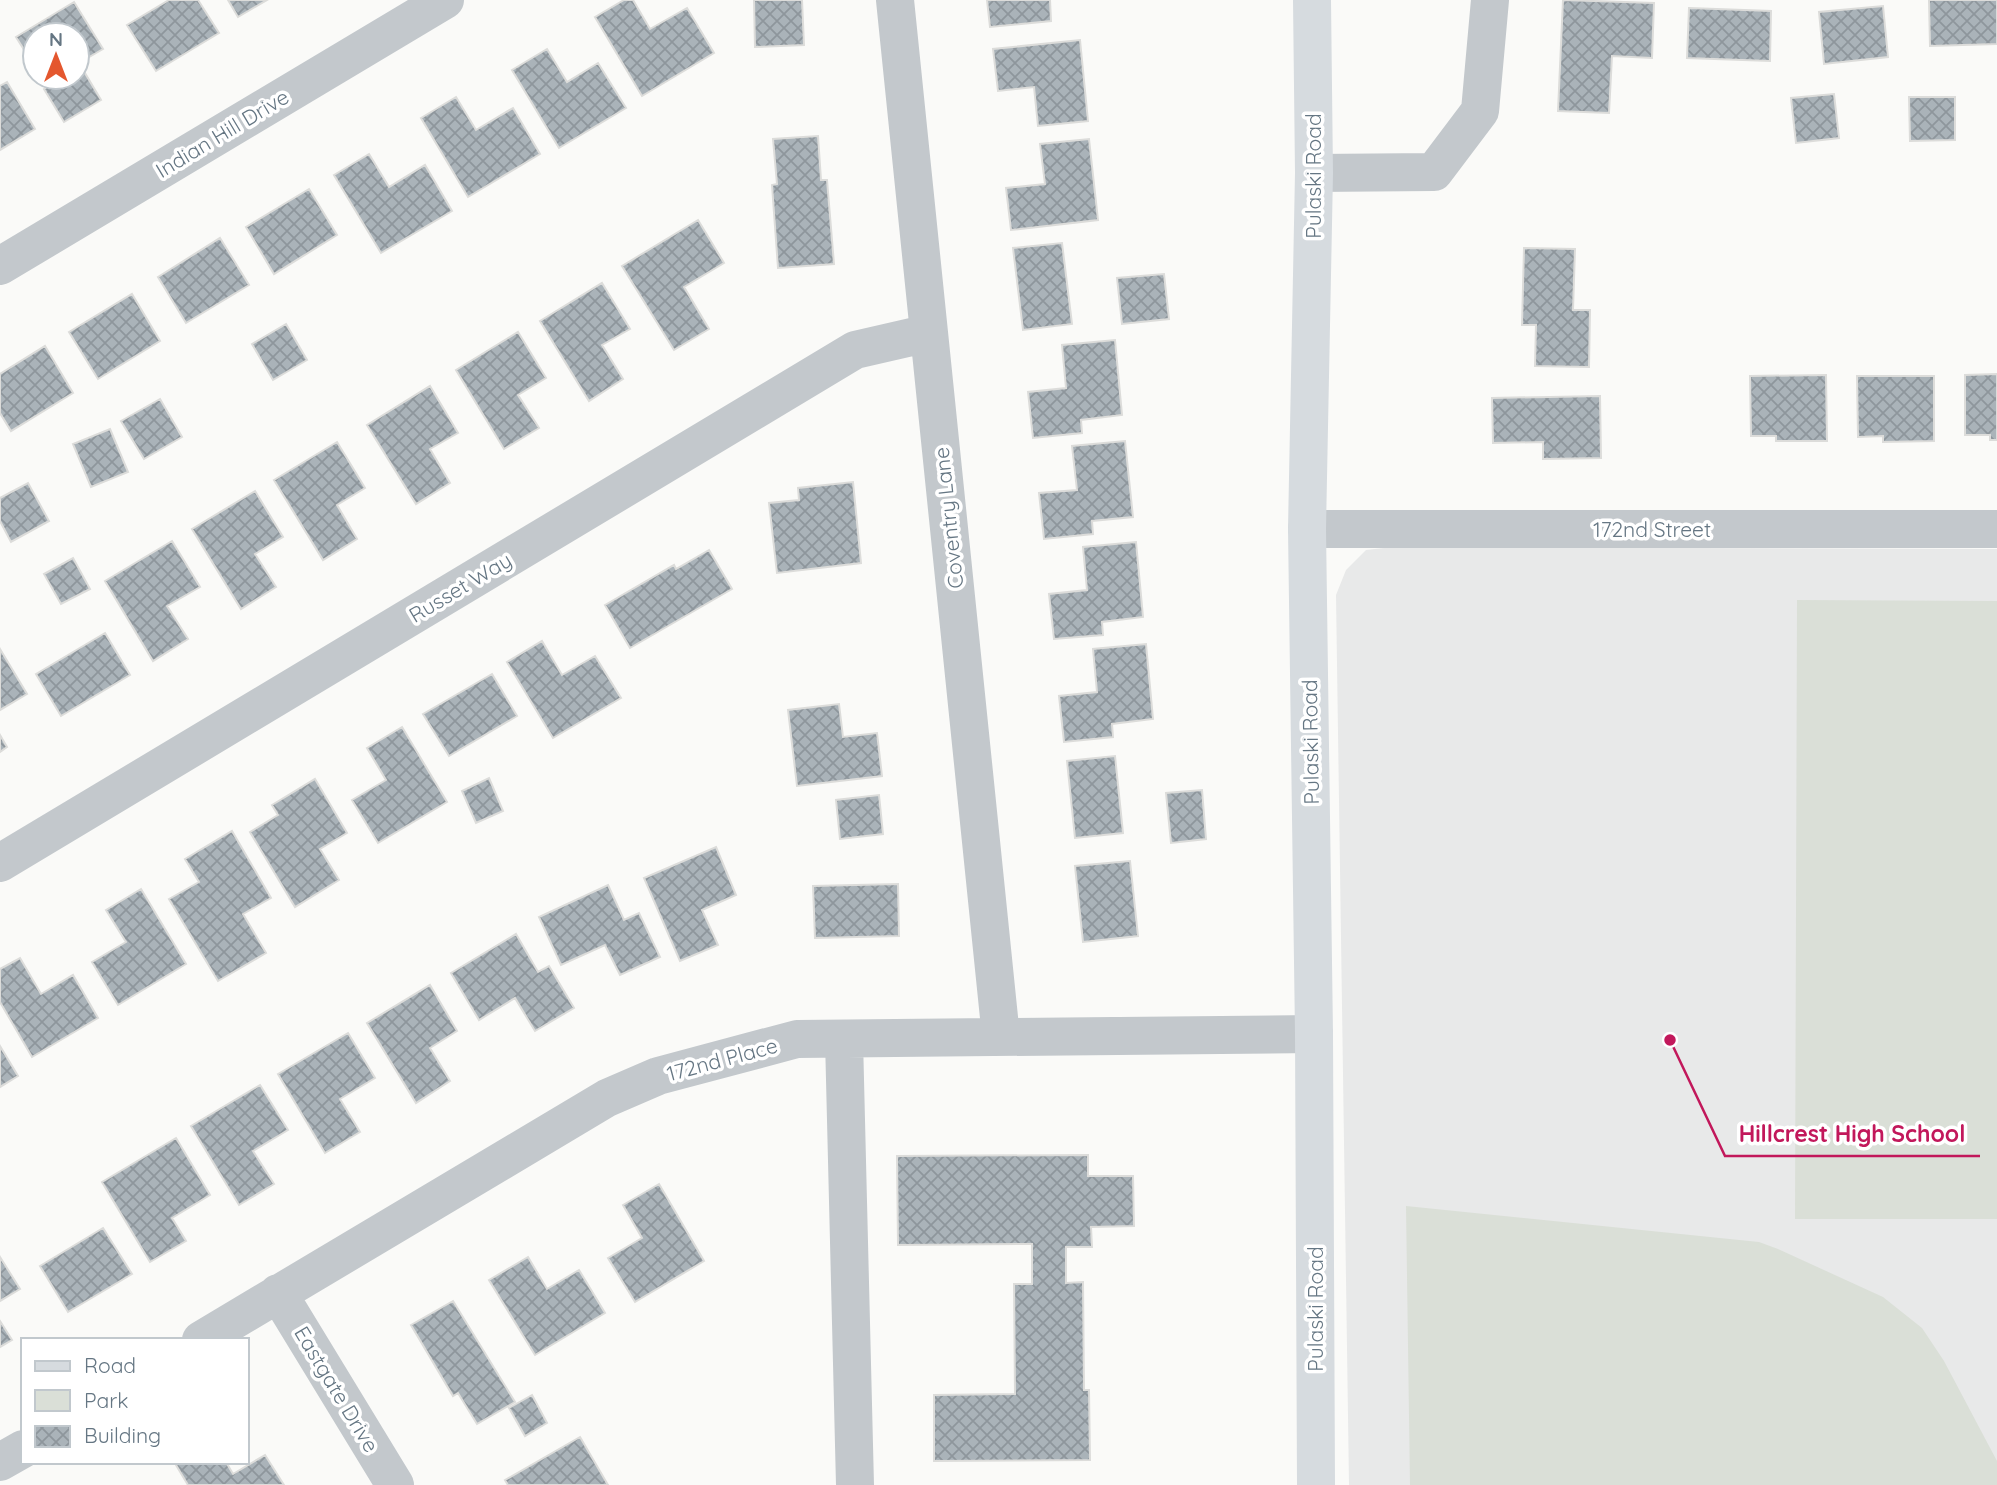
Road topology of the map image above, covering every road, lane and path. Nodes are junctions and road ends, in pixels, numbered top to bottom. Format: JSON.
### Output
{"nodes":[{"id":1,"x":445,"y":0,"type":"edge"},
{"id":2,"x":895,"y":0,"type":"edge"},
{"id":3,"x":1312,"y":0,"type":"edge"},
{"id":4,"x":1490,"y":0,"type":"edge"},
{"id":5,"x":1314,"y":173,"type":"junction"},
{"id":6,"x":0,"y":266,"type":"edge"},
{"id":7,"x":929,"y":333,"type":"junction"},
{"id":8,"x":1307,"y":529,"type":"junction"},
{"id":9,"x":1997,"y":529,"type":"edge"},
{"id":10,"x":0,"y":863,"type":"edge"},
{"id":11,"x":1314,"y":1034,"type":"junction"},
{"id":12,"x":1001,"y":1037,"type":"junction"},
{"id":13,"x":844,"y":1039,"type":"junction"},
{"id":14,"x":278,"y":1293,"type":"junction"},
{"id":15,"x":204,"y":1338,"type":"edge"},
{"id":16,"x":21,"y":1450,"type":"edge"},
{"id":17,"x":0,"y":1462,"type":"edge"},
{"id":18,"x":395,"y":1485,"type":"edge"},
{"id":19,"x":855,"y":1485,"type":"edge"},
{"id":20,"x":1316,"y":1485,"type":"edge"}],
"edges":[{"from":1,"to":6,"type":"street","name":"Indian Hill Drive"},
{"from":2,"to":7,"type":"street","name":"Coventry Lane"},
{"from":3,"to":5,"type":"main road","name":"Pulaski Road"},
{"from":4,"to":5,"type":"street"},
{"from":5,"to":8,"type":"main road","name":"Pulaski Road"},
{"from":7,"to":10,"type":"street","name":"Russet Way"},
{"from":7,"to":12,"type":"street","name":"Coventry Lane"},
{"from":8,"to":9,"type":"street","name":"172nd Street"},
{"from":8,"to":11,"type":"main road","name":"Pulaski Road"},
{"from":11,"to":12,"type":"street","name":"172nd Place"},
{"from":11,"to":20,"type":"main road","name":"Pulaski Road"},
{"from":12,"to":13,"type":"street","name":"172nd Place"},
{"from":13,"to":14,"type":"street","name":"172nd Place"},
{"from":13,"to":19,"type":"street"},
{"from":14,"to":15,"type":"street","name":"172nd Place"},
{"from":14,"to":18,"type":"street","name":"Eastgate Drive"},
{"from":16,"to":17,"type":"street"}]}
